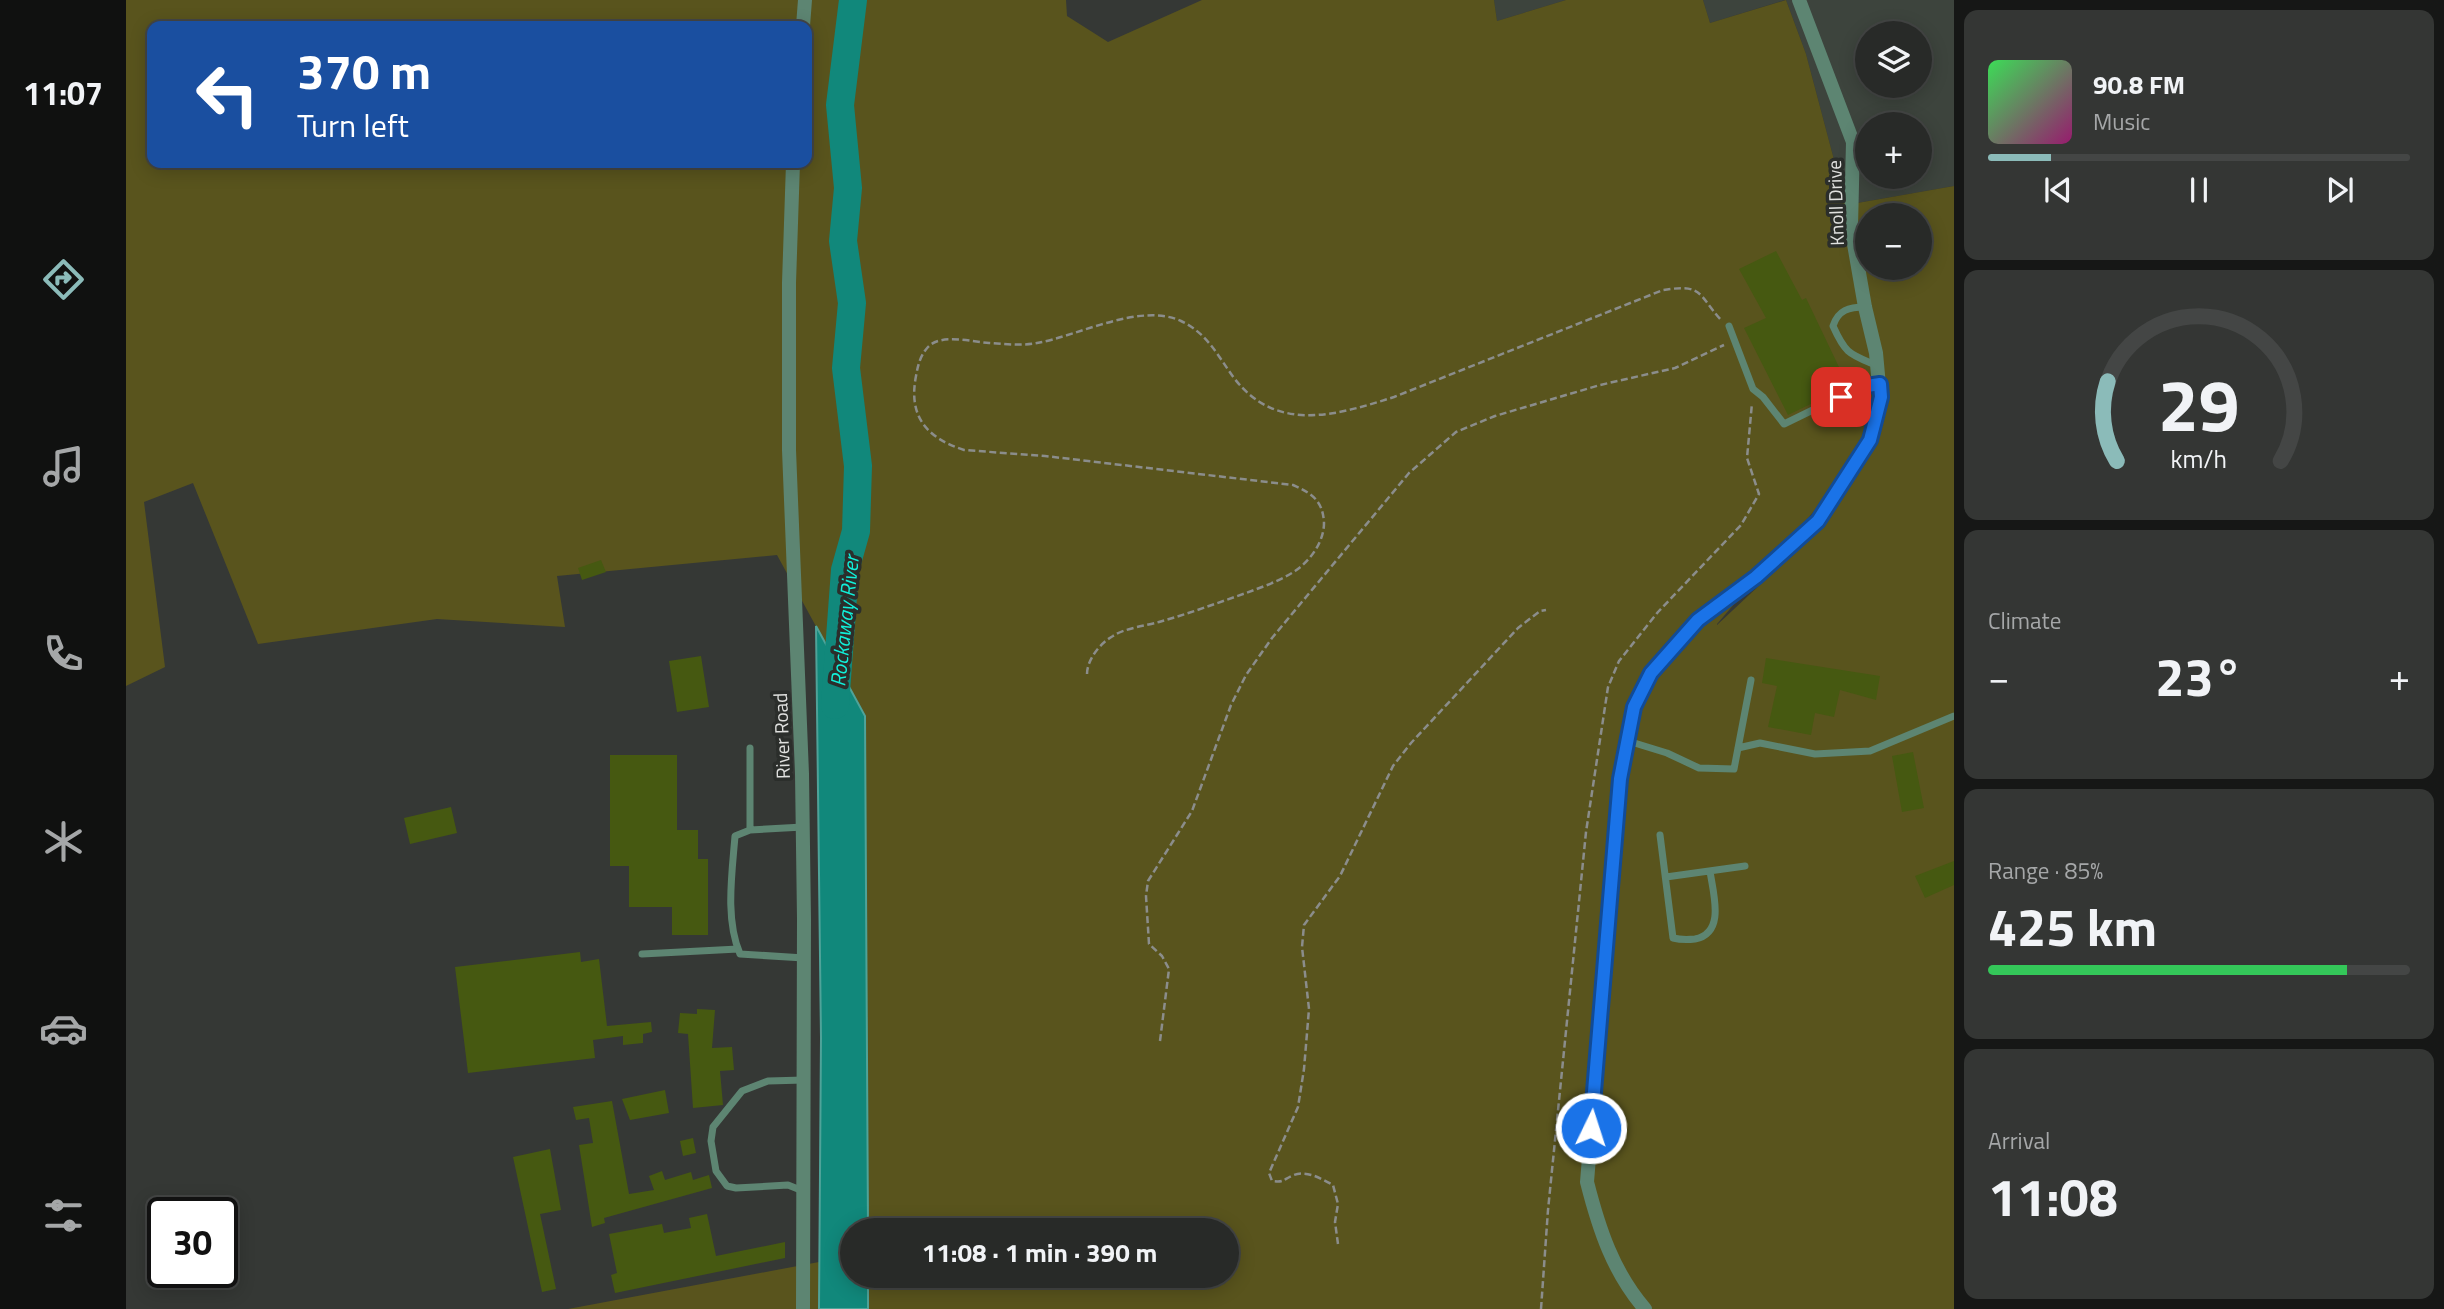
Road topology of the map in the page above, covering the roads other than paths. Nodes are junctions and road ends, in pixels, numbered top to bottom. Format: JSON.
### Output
{"nodes":[{"id":1,"x":805,"y":0,"type":"edge"},
{"id":2,"x":1799,"y":0,"type":"edge"},
{"id":3,"x":803,"y":21,"type":"edge"},
{"id":4,"x":793,"y":168,"type":"edge"},
{"id":5,"x":1865,"y":307,"type":"junction"},
{"id":6,"x":1729,"y":326,"type":"road end"},
{"id":7,"x":1878,"y":366,"type":"junction"},
{"id":8,"x":1880,"y":384,"type":"junction"},
{"id":9,"x":1751,"y":680,"type":"dead end"},
{"id":10,"x":1954,"y":716,"type":"edge"},
{"id":11,"x":1627,"y":741,"type":"junction"},
{"id":12,"x":750,"y":748,"type":"dead end"},
{"id":13,"x":1738,"y":748,"type":"junction"},
{"id":14,"x":803,"y":827,"type":"junction"},
{"id":15,"x":750,"y":830,"type":"junction"},
{"id":16,"x":1660,"y":835,"type":"dead end"},
{"id":17,"x":1745,"y":866,"type":"dead end"},
{"id":18,"x":1710,"y":871,"type":"junction"},
{"id":19,"x":1666,"y":877,"type":"junction"},
{"id":20,"x":738,"y":949,"type":"junction"},
{"id":21,"x":642,"y":954,"type":"dead end"},
{"id":22,"x":804,"y":958,"type":"junction"},
{"id":23,"x":804,"y":1080,"type":"junction"},
{"id":24,"x":804,"y":1191,"type":"junction"},
{"id":25,"x":803,"y":1309,"type":"edge"},
{"id":26,"x":1645,"y":1309,"type":"edge"}],
"edges":[{"from":1,"to":3,"type":"street"},
{"from":2,"to":5,"type":"street","name":"Knoll Drive"},
{"from":4,"to":14,"type":"street","name":"River Road"},
{"from":5,"to":7,"type":"street","name":"Knoll Drive"},
{"from":5,"to":7,"type":"lane"},
{"from":6,"to":8,"type":"lane"},
{"from":7,"to":8,"type":"street","name":"Knoll Drive"},
{"from":8,"to":11,"type":"street","name":"Knoll Drive"},
{"from":9,"to":13,"type":"lane"},
{"from":10,"to":13,"type":"lane"},
{"from":11,"to":13,"type":"lane"},
{"from":11,"to":26,"type":"street","name":"Knoll Drive"},
{"from":12,"to":15,"type":"lane"},
{"from":14,"to":15,"type":"lane"},
{"from":14,"to":22,"type":"street","name":"River Road"},
{"from":15,"to":20,"type":"lane"},
{"from":16,"to":19,"type":"lane"},
{"from":17,"to":18,"type":"lane"},
{"from":18,"to":19,"type":"lane"},
{"from":18,"to":19,"type":"lane"},
{"from":20,"to":21,"type":"lane"},
{"from":20,"to":22,"type":"lane"},
{"from":22,"to":23,"type":"street","name":"River Road"},
{"from":23,"to":24,"type":"street","name":"River Road"},
{"from":23,"to":24,"type":"lane"},
{"from":24,"to":25,"type":"street","name":"River Road"}]}
